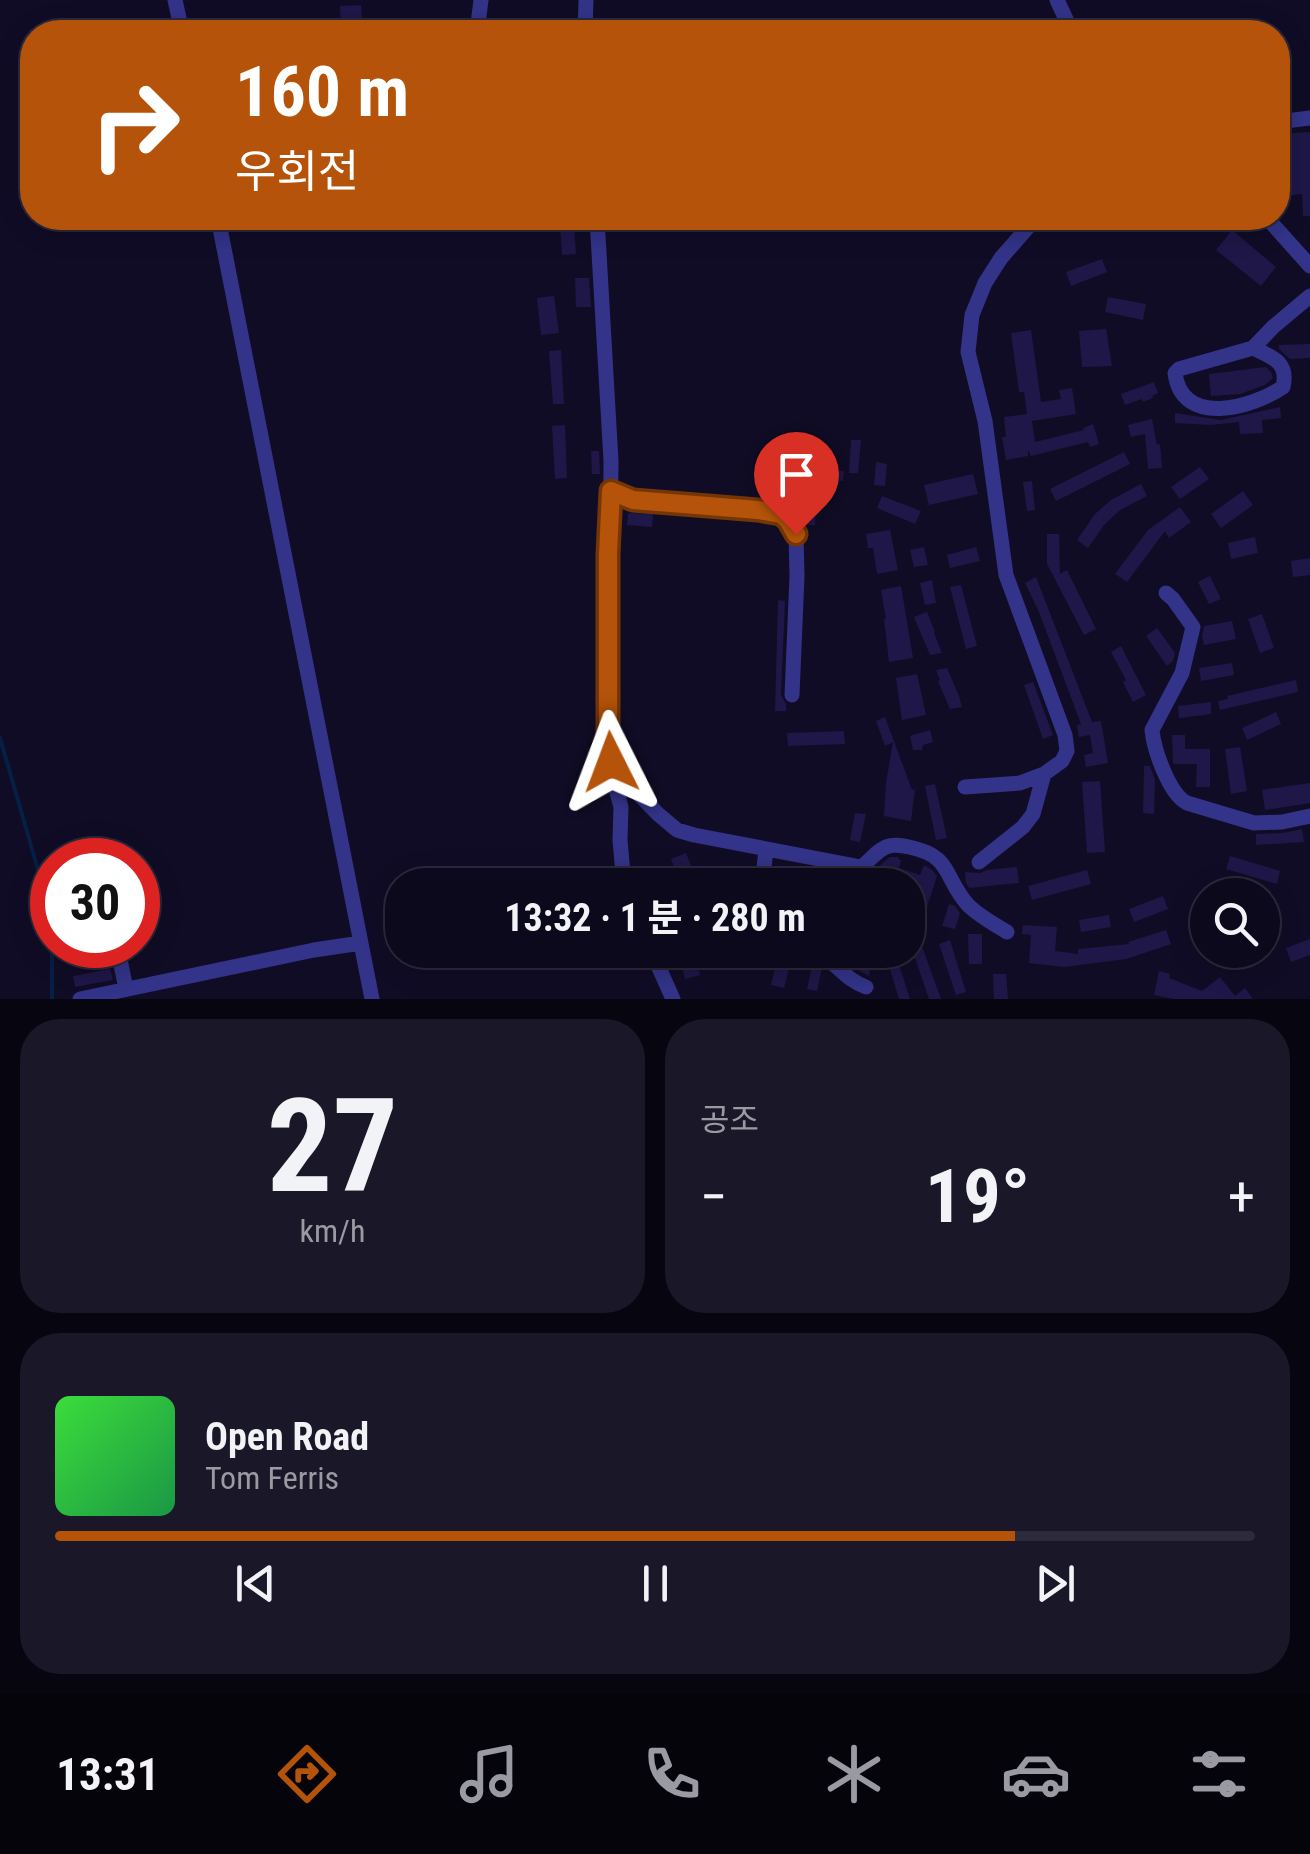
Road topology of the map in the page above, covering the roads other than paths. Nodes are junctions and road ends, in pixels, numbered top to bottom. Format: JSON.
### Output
{"nodes":[{"id":1,"x":220,"y":230,"type":"edge"},
{"id":2,"x":597,"y":230,"type":"edge"},
{"id":3,"x":1026,"y":230,"type":"edge"},
{"id":4,"x":1278,"y":230,"type":"edge"},
{"id":5,"x":1310,"y":266,"type":"edge"},
{"id":6,"x":1310,"y":296,"type":"edge"},
{"id":7,"x":1253,"y":348,"type":"junction"},
{"id":8,"x":611,"y":491,"type":"junction"},
{"id":9,"x":1166,"y":593,"type":"dead end"},
{"id":10,"x":792,"y":696,"type":"dead end"},
{"id":11,"x":614,"y":766,"type":"junction"},
{"id":12,"x":1044,"y":774,"type":"junction"},
{"id":13,"x":966,"y":787,"type":"dead end"},
{"id":14,"x":1310,"y":816,"type":"edge"},
{"id":15,"x":766,"y":850,"type":"junction"},
{"id":16,"x":979,"y":862,"type":"dead end"},
{"id":17,"x":622,"y":868,"type":"edge"},
{"id":18,"x":764,"y":868,"type":"edge"},
{"id":19,"x":1007,"y":932,"type":"dead end"},
{"id":20,"x":361,"y":943,"type":"junction"},
{"id":21,"x":122,"y":968,"type":"edge"},
{"id":22,"x":658,"y":968,"type":"edge"},
{"id":23,"x":839,"y":968,"type":"edge"},
{"id":24,"x":866,"y":988,"type":"dead end"},
{"id":25,"x":126,"y":989,"type":"junction"},
{"id":26,"x":80,"y":999,"type":"edge"},
{"id":27,"x":372,"y":999,"type":"edge"},
{"id":28,"x":673,"y":999,"type":"edge"}],
"edges":[{"from":1,"to":20,"type":"street"},
{"from":2,"to":8,"type":"street"},
{"from":3,"to":12,"type":"street"},
{"from":4,"to":5,"type":"street"},
{"from":6,"to":7,"type":"street"},
{"from":7,"to":7,"type":"street"},
{"from":8,"to":10,"type":"street"},
{"from":8,"to":11,"type":"street"},
{"from":9,"to":14,"type":"street"},
{"from":11,"to":15,"type":"street"},
{"from":11,"to":17,"type":"street"},
{"from":12,"to":13,"type":"street"},
{"from":12,"to":16,"type":"street"},
{"from":15,"to":18,"type":"street"},
{"from":15,"to":19,"type":"street"},
{"from":20,"to":25,"type":"street"},
{"from":20,"to":27,"type":"street"},
{"from":21,"to":25,"type":"street"},
{"from":22,"to":28,"type":"street"},
{"from":23,"to":24,"type":"street"},
{"from":25,"to":26,"type":"street"}]}
